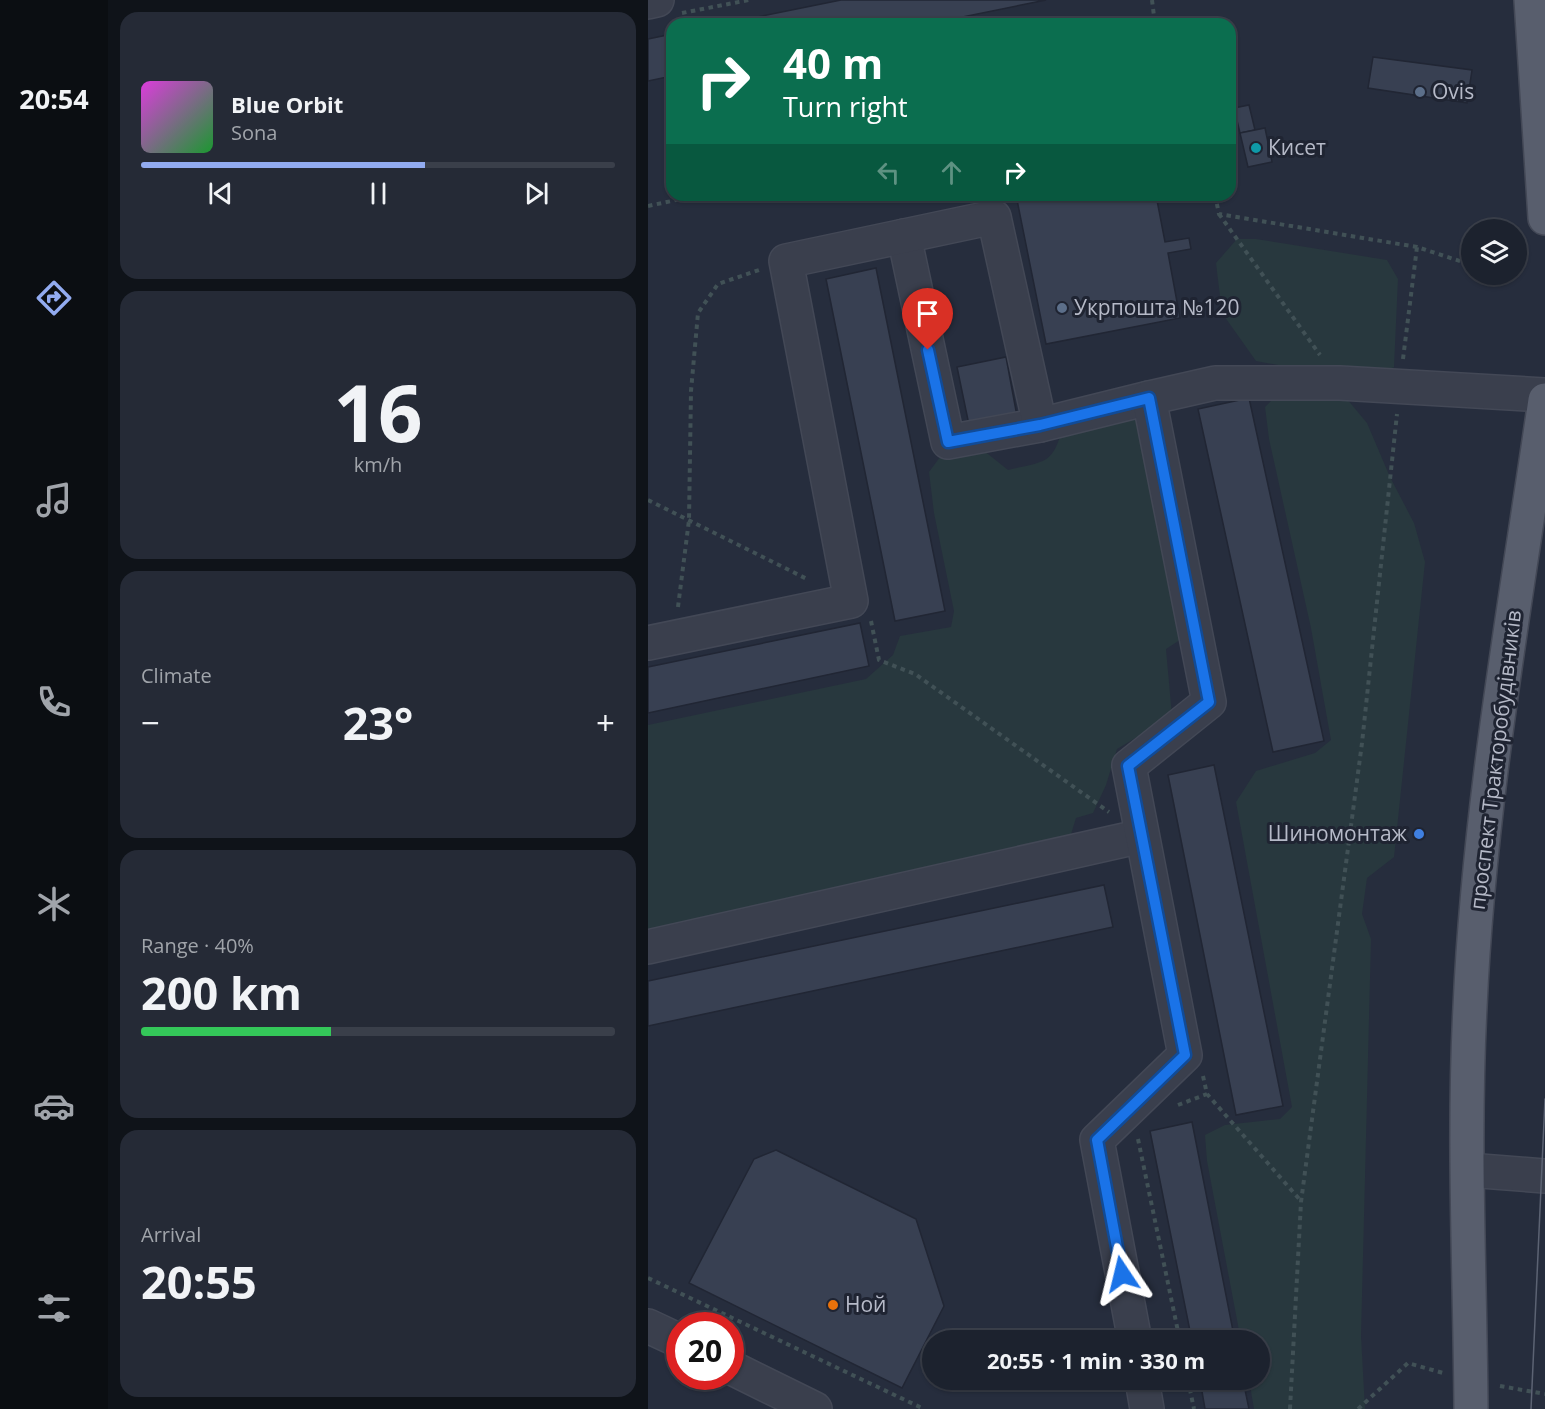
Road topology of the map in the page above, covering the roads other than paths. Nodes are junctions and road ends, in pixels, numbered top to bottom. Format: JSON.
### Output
{"nodes":[{"id":1,"x":648,"y":2,"type":"edge"},
{"id":2,"x":1526,"y":6,"type":"edge"},
{"id":3,"x":670,"y":7,"type":"edge"},
{"id":4,"x":1544,"y":175,"type":"edge"},
{"id":5,"x":1545,"y":218,"type":"edge"},
{"id":6,"x":904,"y":236,"type":"junction"},
{"id":7,"x":1545,"y":395,"type":"edge"},
{"id":8,"x":1149,"y":398,"type":"junction"},
{"id":9,"x":1545,"y":400,"type":"edge"},
{"id":10,"x":1040,"y":425,"type":"junction"},
{"id":11,"x":661,"y":640,"type":"edge"},
{"id":12,"x":1142,"y":836,"type":"junction"},
{"id":13,"x":648,"y":947,"type":"edge"},
{"id":14,"x":1468,"y":1170,"type":"junction"},
{"id":15,"x":1545,"y":1176,"type":"edge"},
{"id":16,"x":648,"y":1326,"type":"edge"},
{"id":17,"x":1133,"y":1330,"type":"edge"},
{"id":18,"x":666,"y":1334,"type":"edge"},
{"id":19,"x":744,"y":1374,"type":"edge"},
{"id":20,"x":1144,"y":1390,"type":"edge"},
{"id":21,"x":1471,"y":1395,"type":"edge"},
{"id":22,"x":815,"y":1409,"type":"edge"},
{"id":23,"x":1147,"y":1409,"type":"edge"},
{"id":24,"x":1455,"y":1409,"type":"edge"}],
"edges":[{"from":1,"to":3,"type":"street"},
{"from":2,"to":4,"type":"main road"},
{"from":4,"to":5,"type":"main road"},
{"from":6,"to":10,"type":"street"},
{"from":6,"to":10,"type":"street"},
{"from":6,"to":11,"type":"street"},
{"from":7,"to":8,"type":"street"},
{"from":8,"to":10,"type":"street"},
{"from":8,"to":12,"type":"street"},
{"from":9,"to":14,"type":"main road","name":"проспект Тракторобудівників"},
{"from":12,"to":13,"type":"street"},
{"from":12,"to":17,"type":"street"},
{"from":14,"to":15,"type":"street"},
{"from":14,"to":21,"type":"main road","name":"проспект Тракторобудівників"},
{"from":16,"to":18,"type":"street"},
{"from":19,"to":22,"type":"street"},
{"from":20,"to":23,"type":"street"},
{"from":21,"to":24,"type":"street"}]}
